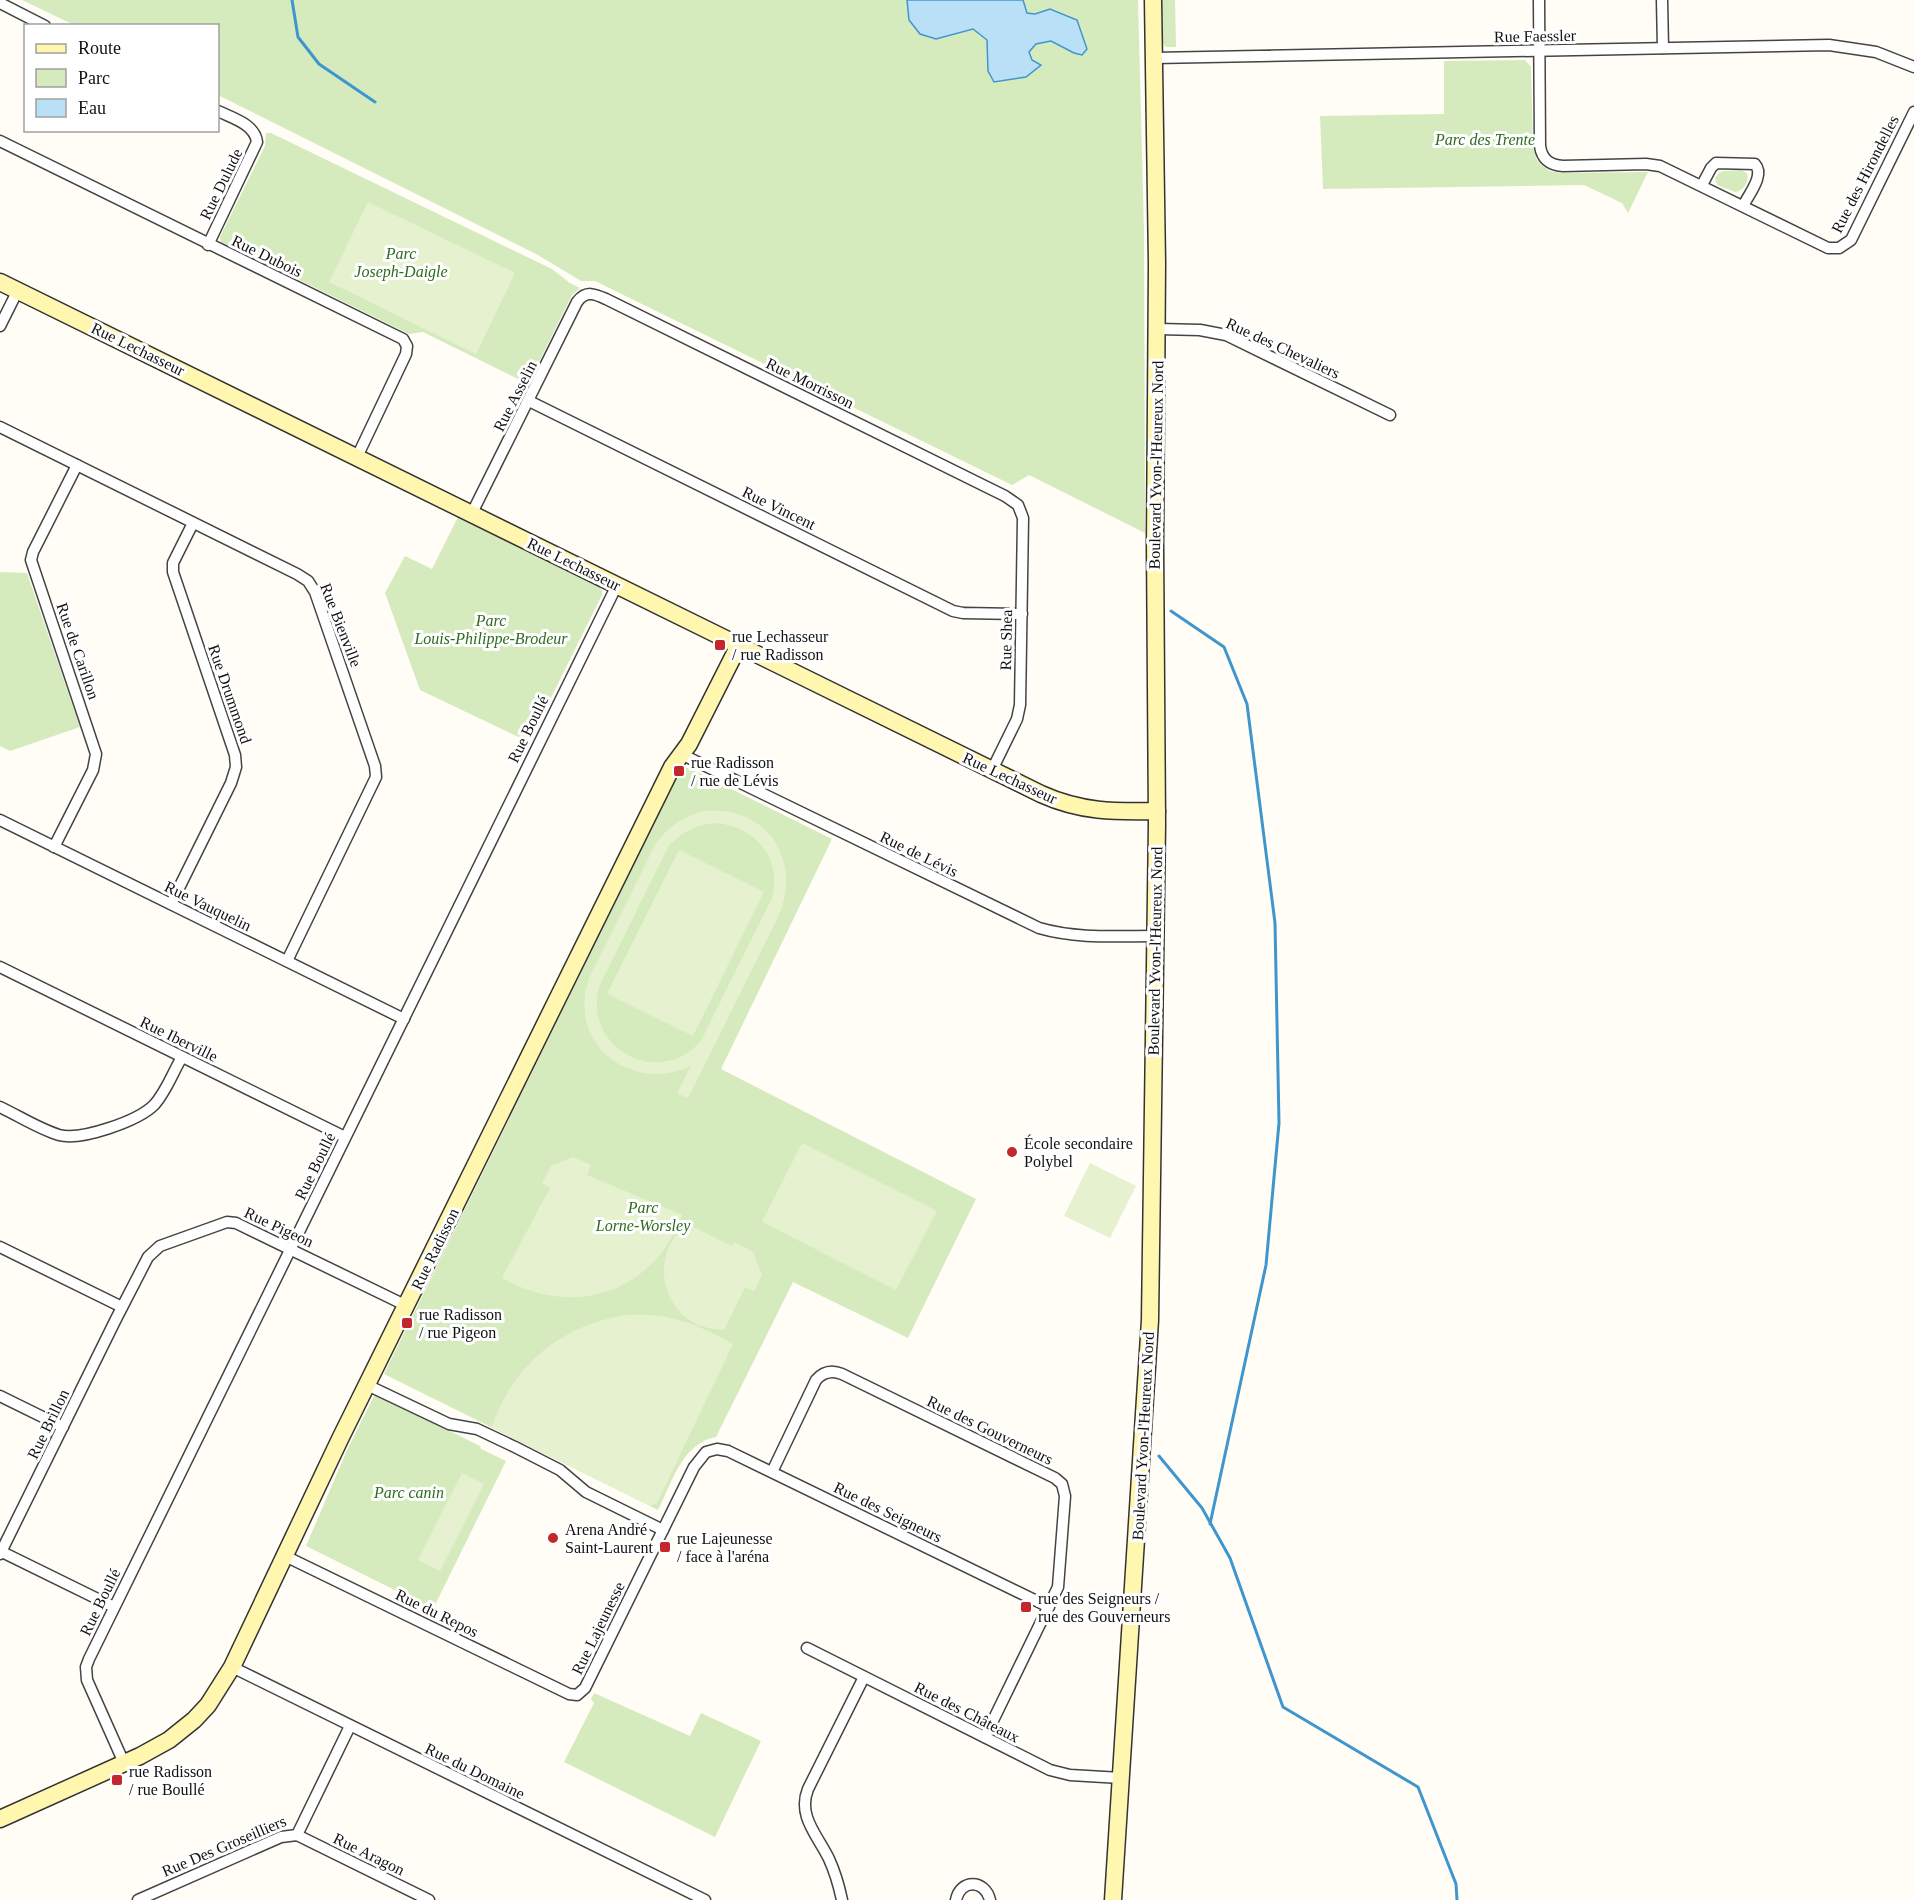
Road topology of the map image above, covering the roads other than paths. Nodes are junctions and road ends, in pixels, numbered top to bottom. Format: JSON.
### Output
{"nodes":[{"id":1,"x":1153,"y":0,"type":"edge"},
{"id":2,"x":1539,"y":0,"type":"edge"},
{"id":3,"x":1662,"y":0,"type":"edge"},
{"id":4,"x":0,"y":3,"type":"edge"},
{"id":5,"x":41,"y":24,"type":"edge"},
{"id":6,"x":1663,"y":48,"type":"junction"},
{"id":7,"x":1539,"y":51,"type":"junction"},
{"id":8,"x":1154,"y":58,"type":"junction"},
{"id":9,"x":1914,"y":68,"type":"edge"},
{"id":10,"x":219,"y":112,"type":"edge"},
{"id":11,"x":1914,"y":112,"type":"edge"},
{"id":12,"x":0,"y":141,"type":"edge"},
{"id":13,"x":1702,"y":185,"type":"junction"},
{"id":14,"x":1743,"y":206,"type":"junction"},
{"id":15,"x":208,"y":245,"type":"junction"},
{"id":16,"x":0,"y":282,"type":"edge"},
{"id":17,"x":18,"y":290,"type":"junction"},
{"id":18,"x":586,"y":294,"type":"joint"},
{"id":19,"x":0,"y":327,"type":"edge"},
{"id":20,"x":1158,"y":329,"type":"junction"},
{"id":21,"x":529,"y":401,"type":"junction"},
{"id":22,"x":1390,"y":415,"type":"dead end"},
{"id":23,"x":0,"y":427,"type":"edge"},
{"id":24,"x":357,"y":457,"type":"junction"},
{"id":25,"x":77,"y":465,"type":"junction"},
{"id":26,"x":1018,"y":505,"type":"joint"},
{"id":27,"x":472,"y":513,"type":"junction"},
{"id":28,"x":193,"y":523,"type":"junction"},
{"id":29,"x":617,"y":585,"type":"junction"},
{"id":30,"x":1022,"y":614,"type":"junction"},
{"id":31,"x":739,"y":645,"type":"junction"},
{"id":32,"x":681,"y":754,"type":"junction"},
{"id":33,"x":992,"y":770,"type":"junction"},
{"id":34,"x":1157,"y":812,"type":"junction"},
{"id":35,"x":0,"y":820,"type":"edge"},
{"id":36,"x":54,"y":847,"type":"junction"},
{"id":37,"x":171,"y":904,"type":"junction"},
{"id":38,"x":1155,"y":936,"type":"junction"},
{"id":39,"x":287,"y":961,"type":"junction"},
{"id":40,"x":0,"y":968,"type":"edge"},
{"id":41,"x":404,"y":1019,"type":"junction"},
{"id":42,"x":182,"y":1057,"type":"junction"},
{"id":43,"x":0,"y":1107,"type":"edge"},
{"id":44,"x":345,"y":1137,"type":"junction"},
{"id":45,"x":0,"y":1247,"type":"edge"},
{"id":46,"x":290,"y":1249,"type":"junction"},
{"id":47,"x":407,"y":1305,"type":"junction"},
{"id":48,"x":122,"y":1307,"type":"junction"},
{"id":49,"x":367,"y":1385,"type":"junction"},
{"id":50,"x":0,"y":1396,"type":"edge"},
{"id":51,"x":63,"y":1427,"type":"junction"},
{"id":52,"x":713,"y":1449,"type":"joint"},
{"id":53,"x":772,"y":1472,"type":"junction"},
{"id":54,"x":663,"y":1530,"type":"junction"},
{"id":55,"x":0,"y":1552,"type":"edge"},
{"id":56,"x":285,"y":1556,"type":"junction"},
{"id":57,"x":1049,"y":1606,"type":"junction"},
{"id":58,"x":114,"y":1607,"type":"junction"},
{"id":59,"x":807,"y":1648,"type":"dead end"},
{"id":60,"x":232,"y":1667,"type":"junction"},
{"id":61,"x":864,"y":1677,"type":"junction"},
{"id":62,"x":577,"y":1695,"type":"joint"},
{"id":63,"x":351,"y":1726,"type":"junction"},
{"id":64,"x":985,"y":1737,"type":"junction"},
{"id":65,"x":124,"y":1763,"type":"junction"},
{"id":66,"x":1121,"y":1778,"type":"junction"},
{"id":67,"x":0,"y":1819,"type":"edge"},
{"id":68,"x":297,"y":1835,"type":"junction"},
{"id":69,"x":155,"y":1897,"type":"edge"},
{"id":70,"x":138,"y":1900,"type":"edge"},
{"id":71,"x":429,"y":1900,"type":"edge"},
{"id":72,"x":705,"y":1900,"type":"edge"},
{"id":73,"x":843,"y":1900,"type":"edge"},
{"id":74,"x":956,"y":1900,"type":"edge"},
{"id":75,"x":990,"y":1900,"type":"edge"},
{"id":76,"x":1113,"y":1900,"type":"edge"}],
"edges":[{"from":1,"to":8,"type":"street","name":"Boulevard Yvon-l'Heureux Nord"},
{"from":2,"to":7,"type":"street"},
{"from":3,"to":6,"type":"street"},
{"from":4,"to":5,"type":"street"},
{"from":6,"to":7,"type":"street","name":"Rue Faessler"},
{"from":6,"to":9,"type":"street","name":"Rue Faessler"},
{"from":7,"to":8,"type":"street","name":"Rue Faessler"},
{"from":7,"to":13,"type":"street","name":"Rue des Hirondelles"},
{"from":8,"to":20,"type":"street","name":"Boulevard Yvon-l'Heureux Nord"},
{"from":10,"to":15,"type":"street","name":"Rue Dulude"},
{"from":11,"to":14,"type":"street","name":"Rue des Hirondelles"},
{"from":12,"to":15,"type":"street","name":"Rue Dubois"},
{"from":13,"to":14,"type":"street","name":"Rue des Hirondelles"},
{"from":13,"to":14,"type":"street"},
{"from":15,"to":24,"type":"street","name":"Rue Dubois"},
{"from":16,"to":17,"type":"street","name":"Rue Lechasseur"},
{"from":17,"to":19,"type":"street"},
{"from":17,"to":24,"type":"street","name":"Rue Lechasseur"},
{"from":18,"to":21,"type":"street","name":"Rue Asselin"},
{"from":18,"to":26,"type":"street","name":"Rue Morrisson"},
{"from":20,"to":22,"type":"street","name":"Rue des Chevaliers"},
{"from":20,"to":34,"type":"street","name":"Boulevard Yvon-l'Heureux Nord"},
{"from":21,"to":27,"type":"street","name":"Rue Asselin"},
{"from":21,"to":30,"type":"street","name":"Rue Vincent"},
{"from":23,"to":25,"type":"street","name":"Rue Bienville"},
{"from":24,"to":27,"type":"street","name":"Rue Lechasseur"},
{"from":25,"to":28,"type":"street","name":"Rue Bienville"},
{"from":25,"to":36,"type":"street","name":"Rue de Carillon"},
{"from":26,"to":30,"type":"street","name":"Rue Shea"},
{"from":27,"to":29,"type":"street","name":"Rue Lechasseur"},
{"from":28,"to":37,"type":"street","name":"Rue Drummond"},
{"from":28,"to":39,"type":"street","name":"Rue Bienville"},
{"from":29,"to":31,"type":"street","name":"Rue Lechasseur"},
{"from":29,"to":41,"type":"street","name":"Rue Boullé"},
{"from":30,"to":33,"type":"street","name":"Rue Shea"},
{"from":31,"to":32,"type":"street","name":"Rue Radisson"},
{"from":31,"to":33,"type":"street","name":"Rue Lechasseur"},
{"from":32,"to":38,"type":"street","name":"Rue de Lévis"},
{"from":32,"to":47,"type":"street","name":"Rue Radisson"},
{"from":33,"to":34,"type":"street","name":"Rue Lechasseur"},
{"from":34,"to":38,"type":"street","name":"Boulevard Yvon-l'Heureux Nord"},
{"from":35,"to":36,"type":"street","name":"Rue Vauquelin"},
{"from":36,"to":37,"type":"street","name":"Rue Vauquelin"},
{"from":37,"to":39,"type":"street","name":"Rue Vauquelin"},
{"from":38,"to":66,"type":"street","name":"Boulevard Yvon-l'Heureux Nord"},
{"from":39,"to":41,"type":"street","name":"Rue Vauquelin"},
{"from":40,"to":42,"type":"street","name":"Rue Iberville"},
{"from":41,"to":44,"type":"street","name":"Rue Boullé"},
{"from":42,"to":43,"type":"street"},
{"from":42,"to":44,"type":"street","name":"Rue Iberville"},
{"from":44,"to":46,"type":"street","name":"Rue Boullé"},
{"from":45,"to":48,"type":"street"},
{"from":46,"to":47,"type":"street","name":"Rue Pigeon"},
{"from":46,"to":48,"type":"street","name":"Rue Pigeon"},
{"from":46,"to":58,"type":"street","name":"Rue Boullé"},
{"from":47,"to":49,"type":"street","name":"Rue Radisson"},
{"from":48,"to":51,"type":"street","name":"Rue Brillon"},
{"from":49,"to":54,"type":"street"},
{"from":49,"to":56,"type":"street","name":"Rue Radisson"},
{"from":50,"to":51,"type":"street"},
{"from":51,"to":55,"type":"street","name":"Rue Brillon"},
{"from":52,"to":53,"type":"street","name":"Rue des Seigneurs"},
{"from":52,"to":54,"type":"street","name":"Rue Lajeunesse"},
{"from":53,"to":57,"type":"street","name":"Rue des Seigneurs"},
{"from":53,"to":57,"type":"street","name":"Rue des Gouverneurs"},
{"from":54,"to":62,"type":"street","name":"Rue Lajeunesse"},
{"from":55,"to":58,"type":"street"},
{"from":56,"to":60,"type":"street","name":"Rue Radisson"},
{"from":56,"to":62,"type":"street","name":"Rue du Repos"},
{"from":57,"to":64,"type":"street","name":"Rue des Gouverneurs"},
{"from":58,"to":65,"type":"street","name":"Rue Boullé"},
{"from":59,"to":61,"type":"street","name":"Rue des Châteaux"},
{"from":60,"to":63,"type":"street","name":"Rue du Domaine"},
{"from":60,"to":65,"type":"street","name":"Rue Radisson"},
{"from":61,"to":64,"type":"street","name":"Rue des Châteaux"},
{"from":61,"to":73,"type":"street"},
{"from":63,"to":68,"type":"street","name":"Rue Des Groseilliers"},
{"from":63,"to":72,"type":"street","name":"Rue du Domaine"},
{"from":64,"to":66,"type":"street","name":"Rue des Châteaux"},
{"from":65,"to":67,"type":"street","name":"Rue Radisson"},
{"from":66,"to":76,"type":"street","name":"Boulevard Yvon-l'Heureux Nord"},
{"from":68,"to":69,"type":"street","name":"Rue Des Groseilliers"},
{"from":68,"to":71,"type":"street","name":"Rue Aragon"},
{"from":69,"to":70,"type":"street","name":"Rue Des Groseilliers"},
{"from":74,"to":75,"type":"street"}]}
